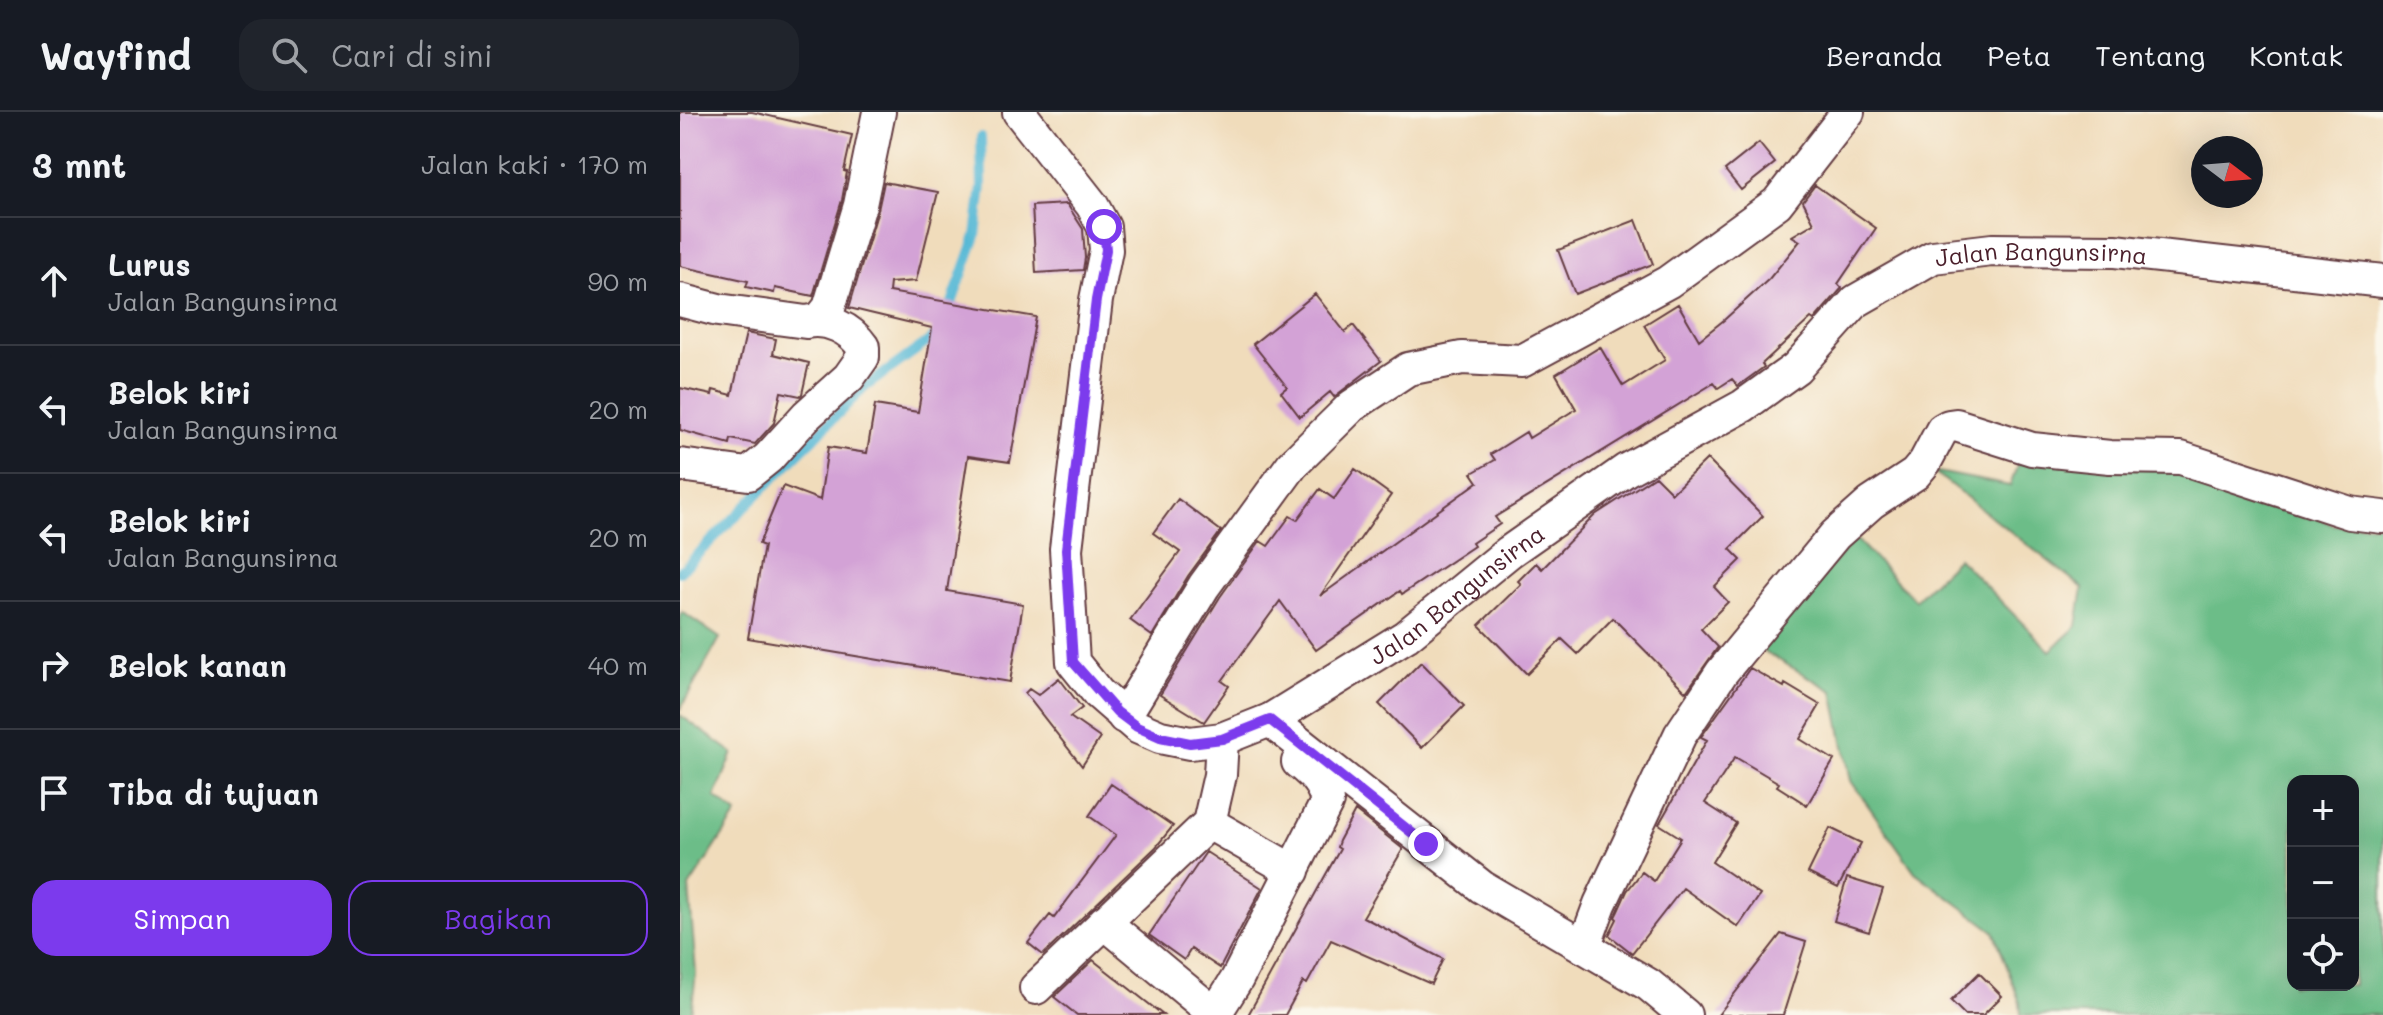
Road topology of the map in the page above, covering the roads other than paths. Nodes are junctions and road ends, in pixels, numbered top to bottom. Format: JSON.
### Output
{"nodes":[{"id":1,"x":879,"y":112,"type":"edge"},
{"id":2,"x":1019,"y":112,"type":"edge"},
{"id":3,"x":1848,"y":112,"type":"edge"},
{"id":4,"x":2383,"y":281,"type":"edge"},
{"id":5,"x":680,"y":300,"type":"edge"},
{"id":6,"x":820,"y":319,"type":"junction"},
{"id":7,"x":680,"y":465,"type":"edge"},
{"id":8,"x":2383,"y":517,"type":"edge"},
{"id":9,"x":1124,"y":717,"type":"junction"},
{"id":10,"x":1262,"y":723,"type":"junction"},
{"id":11,"x":1222,"y":739,"type":"junction"},
{"id":12,"x":1209,"y":823,"type":"junction"},
{"id":13,"x":1293,"y":871,"type":"junction"},
{"id":14,"x":1104,"y":922,"type":"junction"},
{"id":15,"x":1584,"y":947,"type":"junction"},
{"id":16,"x":1036,"y":988,"type":"dead end"},
{"id":17,"x":1216,"y":1015,"type":"edge"},
{"id":18,"x":1685,"y":1015,"type":"edge"}],
"edges":[{"from":1,"to":6,"type":"street"},
{"from":2,"to":9,"type":"street","name":"Jalan Bangunsirna"},
{"from":3,"to":9,"type":"street"},
{"from":4,"to":10,"type":"street","name":"Jalan Bangunsirna"},
{"from":5,"to":6,"type":"street"},
{"from":6,"to":7,"type":"street"},
{"from":8,"to":15,"type":"street"},
{"from":9,"to":11,"type":"street","name":"Jalan Bangunsirna"},
{"from":10,"to":11,"type":"street","name":"Jalan Bangunsirna"},
{"from":10,"to":13,"type":"street"},
{"from":10,"to":15,"type":"street"},
{"from":11,"to":12,"type":"street"},
{"from":12,"to":13,"type":"street"},
{"from":12,"to":14,"type":"street"},
{"from":13,"to":17,"type":"street"},
{"from":14,"to":16,"type":"street"},
{"from":14,"to":17,"type":"street"},
{"from":15,"to":18,"type":"street"}]}
